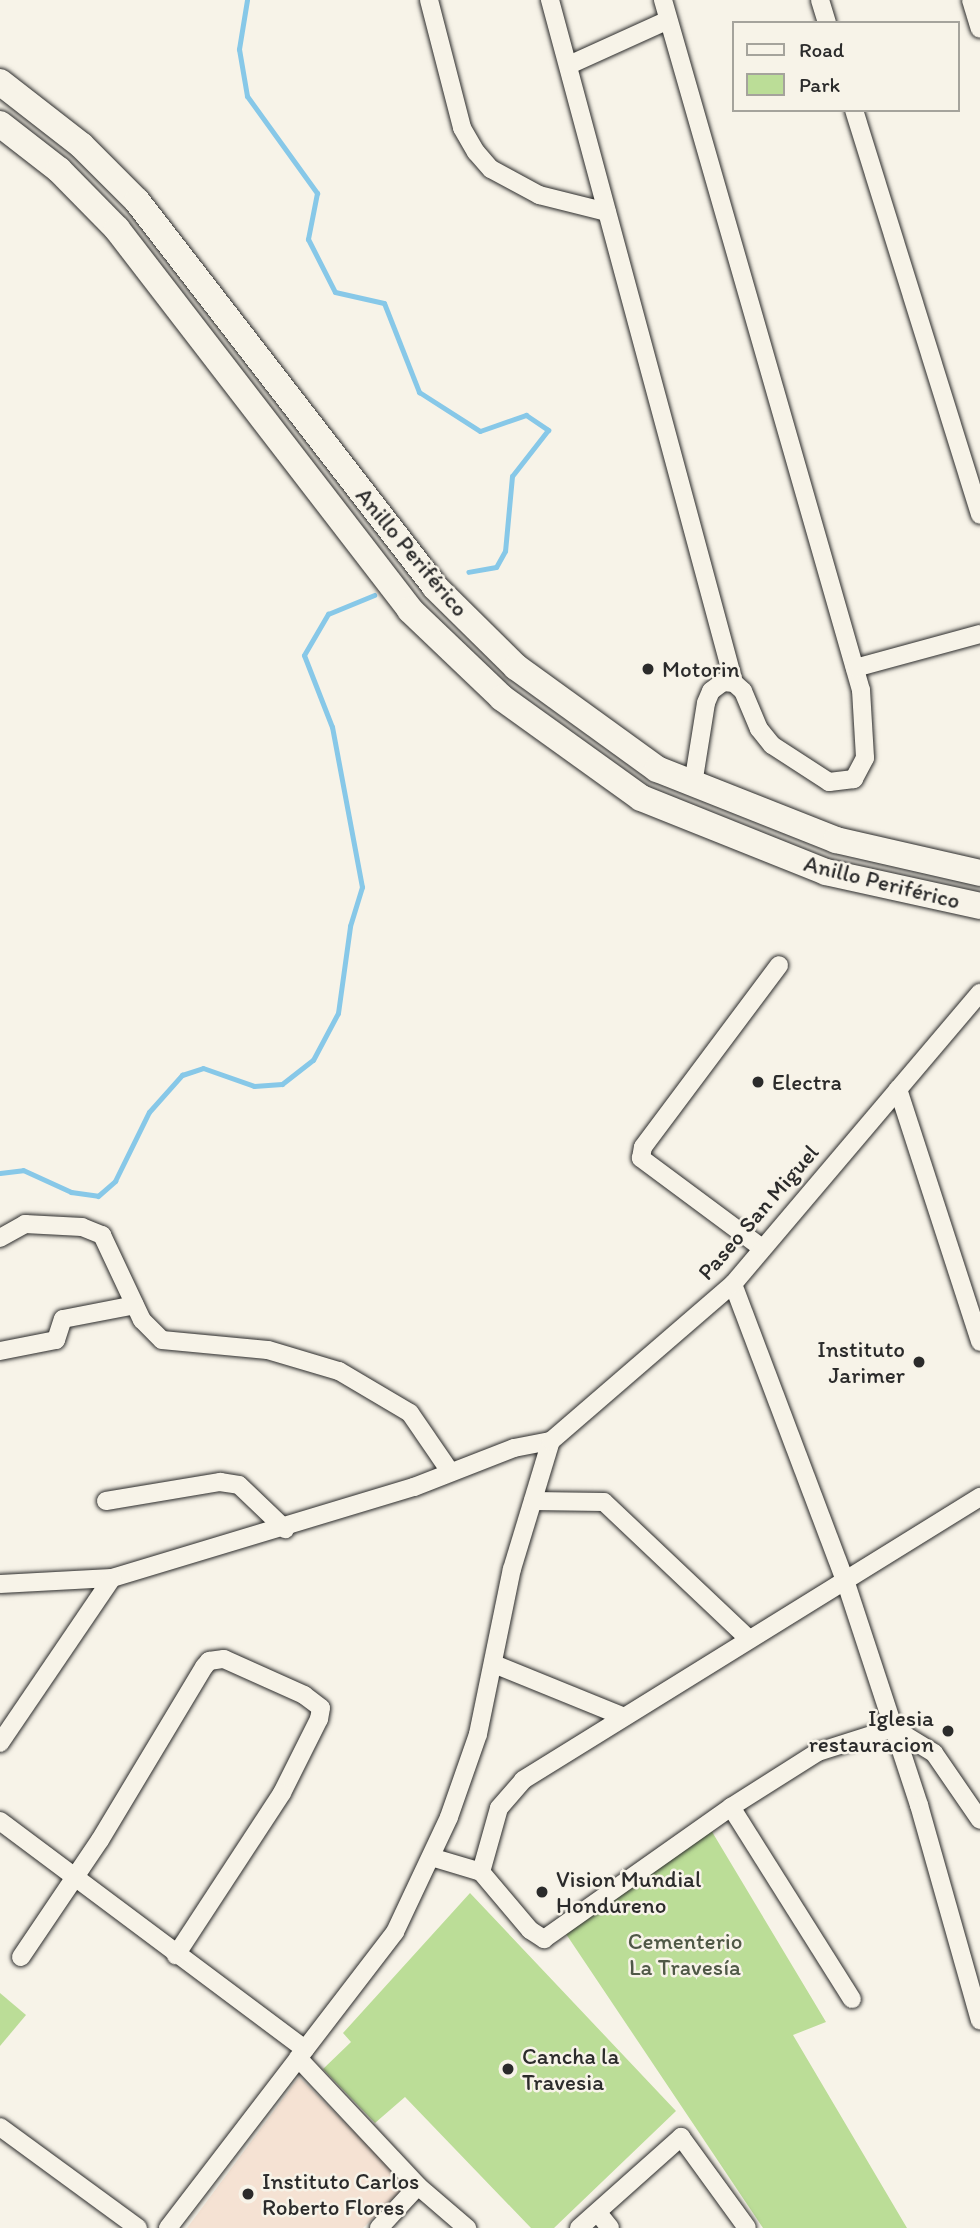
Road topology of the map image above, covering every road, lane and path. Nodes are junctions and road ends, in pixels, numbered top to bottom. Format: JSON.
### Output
{"nodes":[{"id":1,"x":429,"y":0,"type":"edge"},
{"id":2,"x":550,"y":0,"type":"edge"},
{"id":3,"x":663,"y":0,"type":"edge"},
{"id":4,"x":820,"y":0,"type":"edge"},
{"id":5,"x":971,"y":0,"type":"edge"},
{"id":6,"x":668,"y":20,"type":"junction"},
{"id":7,"x":826,"y":21,"type":"edge"},
{"id":8,"x":980,"y":29,"type":"edge"},
{"id":9,"x":569,"y":65,"type":"junction"},
{"id":10,"x":0,"y":82,"type":"edge"},
{"id":11,"x":855,"y":112,"type":"edge"},
{"id":12,"x":0,"y":124,"type":"edge"},
{"id":13,"x":607,"y":212,"type":"junction"},
{"id":14,"x":980,"y":515,"type":"edge"},
{"id":15,"x":980,"y":634,"type":"edge"},
{"id":16,"x":855,"y":668,"type":"junction"},
{"id":17,"x":734,"y":683,"type":"junction"},
{"id":18,"x":692,"y":784,"type":"junction"},
{"id":19,"x":980,"y":873,"type":"edge"},
{"id":20,"x":980,"y":906,"type":"edge"},
{"id":21,"x":779,"y":965,"type":"dead end"},
{"id":22,"x":979,"y":998,"type":"edge"},
{"id":23,"x":898,"y":1089,"type":"junction"},
{"id":24,"x":0,"y":1238,"type":"edge"},
{"id":25,"x":762,"y":1248,"type":"junction"},
{"id":26,"x":733,"y":1284,"type":"junction"},
{"id":27,"x":135,"y":1305,"type":"junction"},
{"id":28,"x":980,"y":1342,"type":"edge"},
{"id":29,"x":0,"y":1351,"type":"edge"},
{"id":30,"x":551,"y":1441,"type":"junction"},
{"id":31,"x":449,"y":1470,"type":"junction"},
{"id":32,"x":980,"y":1497,"type":"edge"},
{"id":33,"x":533,"y":1501,"type":"junction"},
{"id":34,"x":106,"y":1502,"type":"dead end"},
{"id":35,"x":285,"y":1529,"type":"junction"},
{"id":36,"x":112,"y":1578,"type":"junction"},
{"id":37,"x":846,"y":1583,"type":"junction"},
{"id":38,"x":0,"y":1584,"type":"edge"},
{"id":39,"x":747,"y":1637,"type":"junction"},
{"id":40,"x":494,"y":1664,"type":"junction"},
{"id":41,"x":622,"y":1716,"type":"junction"},
{"id":42,"x":893,"y":1728,"type":"junction"},
{"id":43,"x":0,"y":1743,"type":"edge"},
{"id":44,"x":731,"y":1807,"type":"junction"},
{"id":45,"x":980,"y":1820,"type":"edge"},
{"id":46,"x":0,"y":1821,"type":"edge"},
{"id":47,"x":431,"y":1857,"type":"junction"},
{"id":48,"x":481,"y":1872,"type":"junction"},
{"id":49,"x":76,"y":1878,"type":"junction"},
{"id":50,"x":176,"y":1955,"type":"junction"},
{"id":51,"x":21,"y":1957,"type":"dead end"},
{"id":52,"x":852,"y":1999,"type":"dead end"},
{"id":53,"x":980,"y":2021,"type":"edge"},
{"id":54,"x":302,"y":2054,"type":"junction"},
{"id":55,"x":0,"y":2127,"type":"edge"},
{"id":56,"x":418,"y":2186,"type":"junction"},
{"id":57,"x":597,"y":2213,"type":"junction"},
{"id":58,"x":138,"y":2228,"type":"edge"},
{"id":59,"x":168,"y":2228,"type":"edge"},
{"id":60,"x":379,"y":2228,"type":"edge"},
{"id":61,"x":467,"y":2228,"type":"edge"},
{"id":62,"x":579,"y":2228,"type":"edge"},
{"id":63,"x":610,"y":2228,"type":"edge"},
{"id":64,"x":747,"y":2228,"type":"edge"}],
"edges":[{"from":1,"to":13,"type":"street"},
{"from":2,"to":9,"type":"street"},
{"from":3,"to":6,"type":"street"},
{"from":4,"to":7,"type":"street"},
{"from":5,"to":8,"type":"street"},
{"from":6,"to":9,"type":"street"},
{"from":6,"to":16,"type":"street"},
{"from":9,"to":13,"type":"street"},
{"from":10,"to":18,"type":"highway","name":"Anillo Periférico"},
{"from":11,"to":14,"type":"street"},
{"from":12,"to":20,"type":"highway","name":"Anillo Periférico"},
{"from":13,"to":17,"type":"street"},
{"from":15,"to":16,"type":"street"},
{"from":16,"to":17,"type":"street"},
{"from":17,"to":18,"type":"street"},
{"from":18,"to":19,"type":"highway","name":"Anillo Periférico"},
{"from":21,"to":25,"type":"street"},
{"from":22,"to":23,"type":"street","name":"Paseo San Miguel"},
{"from":23,"to":25,"type":"street","name":"Paseo San Miguel"},
{"from":23,"to":28,"type":"street"},
{"from":24,"to":27,"type":"street"},
{"from":25,"to":26,"type":"street","name":"Paseo San Miguel"},
{"from":26,"to":30,"type":"street","name":"Paseo San Miguel"},
{"from":26,"to":37,"type":"street"},
{"from":27,"to":29,"type":"street"},
{"from":27,"to":31,"type":"street"},
{"from":30,"to":31,"type":"street"},
{"from":30,"to":33,"type":"street"},
{"from":31,"to":35,"type":"street"},
{"from":32,"to":37,"type":"street"},
{"from":33,"to":39,"type":"street"},
{"from":33,"to":40,"type":"street"},
{"from":34,"to":35,"type":"street"},
{"from":35,"to":36,"type":"street"},
{"from":36,"to":38,"type":"street"},
{"from":36,"to":43,"type":"street"},
{"from":37,"to":39,"type":"street"},
{"from":37,"to":42,"type":"street"},
{"from":39,"to":41,"type":"street"},
{"from":40,"to":41,"type":"street"},
{"from":40,"to":47,"type":"street"},
{"from":41,"to":48,"type":"street"},
{"from":42,"to":44,"type":"street"},
{"from":42,"to":45,"type":"street"},
{"from":42,"to":53,"type":"street"},
{"from":44,"to":48,"type":"street"},
{"from":44,"to":52,"type":"street"},
{"from":46,"to":49,"type":"street"},
{"from":47,"to":48,"type":"street"},
{"from":47,"to":54,"type":"street"},
{"from":49,"to":50,"type":"street"},
{"from":49,"to":50,"type":"street"},
{"from":49,"to":51,"type":"street"},
{"from":50,"to":54,"type":"street"},
{"from":54,"to":56,"type":"street"},
{"from":54,"to":59,"type":"street"},
{"from":55,"to":58,"type":"street"},
{"from":56,"to":60,"type":"street"},
{"from":56,"to":61,"type":"street"},
{"from":57,"to":62,"type":"street"},
{"from":57,"to":63,"type":"street"},
{"from":57,"to":64,"type":"street"}]}
